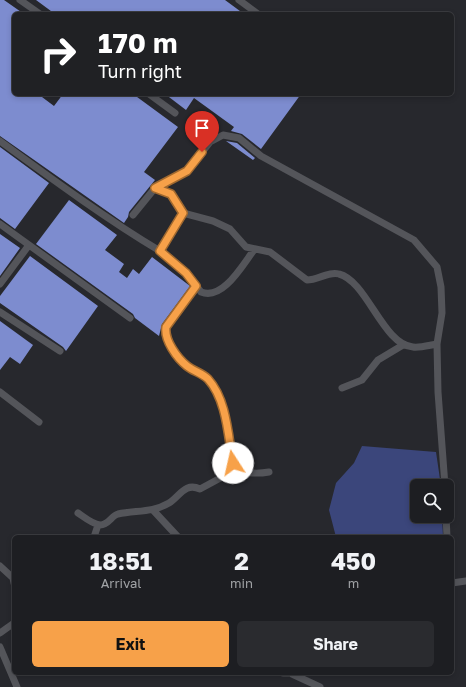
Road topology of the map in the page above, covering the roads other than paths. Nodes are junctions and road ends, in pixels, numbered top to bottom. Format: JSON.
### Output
{"nodes":[{"id":1,"x":20,"y":0,"type":"edge"},
{"id":2,"x":239,"y":0,"type":"edge"},
{"id":3,"x":37,"y":12,"type":"edge"},
{"id":4,"x":255,"y":12,"type":"edge"},
{"id":5,"x":153,"y":96,"type":"edge"},
{"id":6,"x":175,"y":112,"type":"dead end"},
{"id":7,"x":0,"y":141,"type":"edge"},
{"id":8,"x":155,"y":188,"type":"junction"},
{"id":9,"x":183,"y":213,"type":"junction"},
{"id":10,"x":133,"y":215,"type":"dead end"},
{"id":11,"x":0,"y":224,"type":"edge"},
{"id":12,"x":28,"y":245,"type":"junction"},
{"id":13,"x":254,"y":250,"type":"junction"},
{"id":14,"x":160,"y":251,"type":"junction"},
{"id":15,"x":0,"y":284,"type":"edge"},
{"id":16,"x":196,"y":286,"type":"junction"},
{"id":17,"x":0,"y":312,"type":"edge"},
{"id":18,"x":130,"y":318,"type":"dead end"},
{"id":19,"x":437,"y":344,"type":"junction"},
{"id":20,"x":403,"y":345,"type":"junction"},
{"id":21,"x":60,"y":351,"type":"dead end"},
{"id":22,"x":342,"y":388,"type":"dead end"},
{"id":23,"x":0,"y":392,"type":"edge"},
{"id":24,"x":39,"y":422,"type":"dead end"},
{"id":25,"x":237,"y":469,"type":"junction"},
{"id":26,"x":269,"y":472,"type":"dead end"},
{"id":27,"x":444,"y":479,"type":"edge"},
{"id":28,"x":153,"y":510,"type":"junction"},
{"id":29,"x":78,"y":513,"type":"dead end"},
{"id":30,"x":446,"y":523,"type":"edge"},
{"id":31,"x":98,"y":525,"type":"junction"},
{"id":32,"x":95,"y":535,"type":"edge"},
{"id":33,"x":176,"y":535,"type":"edge"},
{"id":34,"x":447,"y":535,"type":"edge"},
{"id":35,"x":0,"y":566,"type":"edge"},
{"id":36,"x":12,"y":578,"type":"edge"},
{"id":37,"x":466,"y":580,"type":"edge"},
{"id":38,"x":454,"y":583,"type":"edge"},
{"id":39,"x":12,"y":624,"type":"edge"},
{"id":40,"x":0,"y":633,"type":"edge"},
{"id":41,"x":0,"y":647,"type":"edge"},
{"id":42,"x":296,"y":675,"type":"edge"},
{"id":43,"x":17,"y":687,"type":"edge"},
{"id":44,"x":320,"y":687,"type":"edge"}],
"edges":[{"from":1,"to":3,"type":"street"},
{"from":2,"to":4,"type":"street"},
{"from":5,"to":6,"type":"street"},
{"from":7,"to":14,"type":"street"},
{"from":8,"to":9,"type":"street"},
{"from":8,"to":10,"type":"street"},
{"from":8,"to":19,"type":"street"},
{"from":9,"to":13,"type":"street"},
{"from":9,"to":14,"type":"street"},
{"from":11,"to":12,"type":"street"},
{"from":12,"to":15,"type":"street"},
{"from":12,"to":18,"type":"street"},
{"from":13,"to":16,"type":"street"},
{"from":13,"to":20,"type":"street"},
{"from":14,"to":16,"type":"street"},
{"from":16,"to":25,"type":"street"},
{"from":17,"to":21,"type":"street"},
{"from":19,"to":20,"type":"street"},
{"from":19,"to":27,"type":"street"},
{"from":20,"to":22,"type":"street"},
{"from":23,"to":24,"type":"street"},
{"from":25,"to":26,"type":"street"},
{"from":25,"to":28,"type":"street"},
{"from":28,"to":31,"type":"street"},
{"from":28,"to":33,"type":"street"},
{"from":29,"to":31,"type":"street"},
{"from":30,"to":34,"type":"street"},
{"from":31,"to":32,"type":"street"},
{"from":35,"to":36,"type":"street"},
{"from":37,"to":38,"type":"street"},
{"from":39,"to":40,"type":"street"},
{"from":41,"to":43,"type":"street"},
{"from":42,"to":44,"type":"street"}]}
